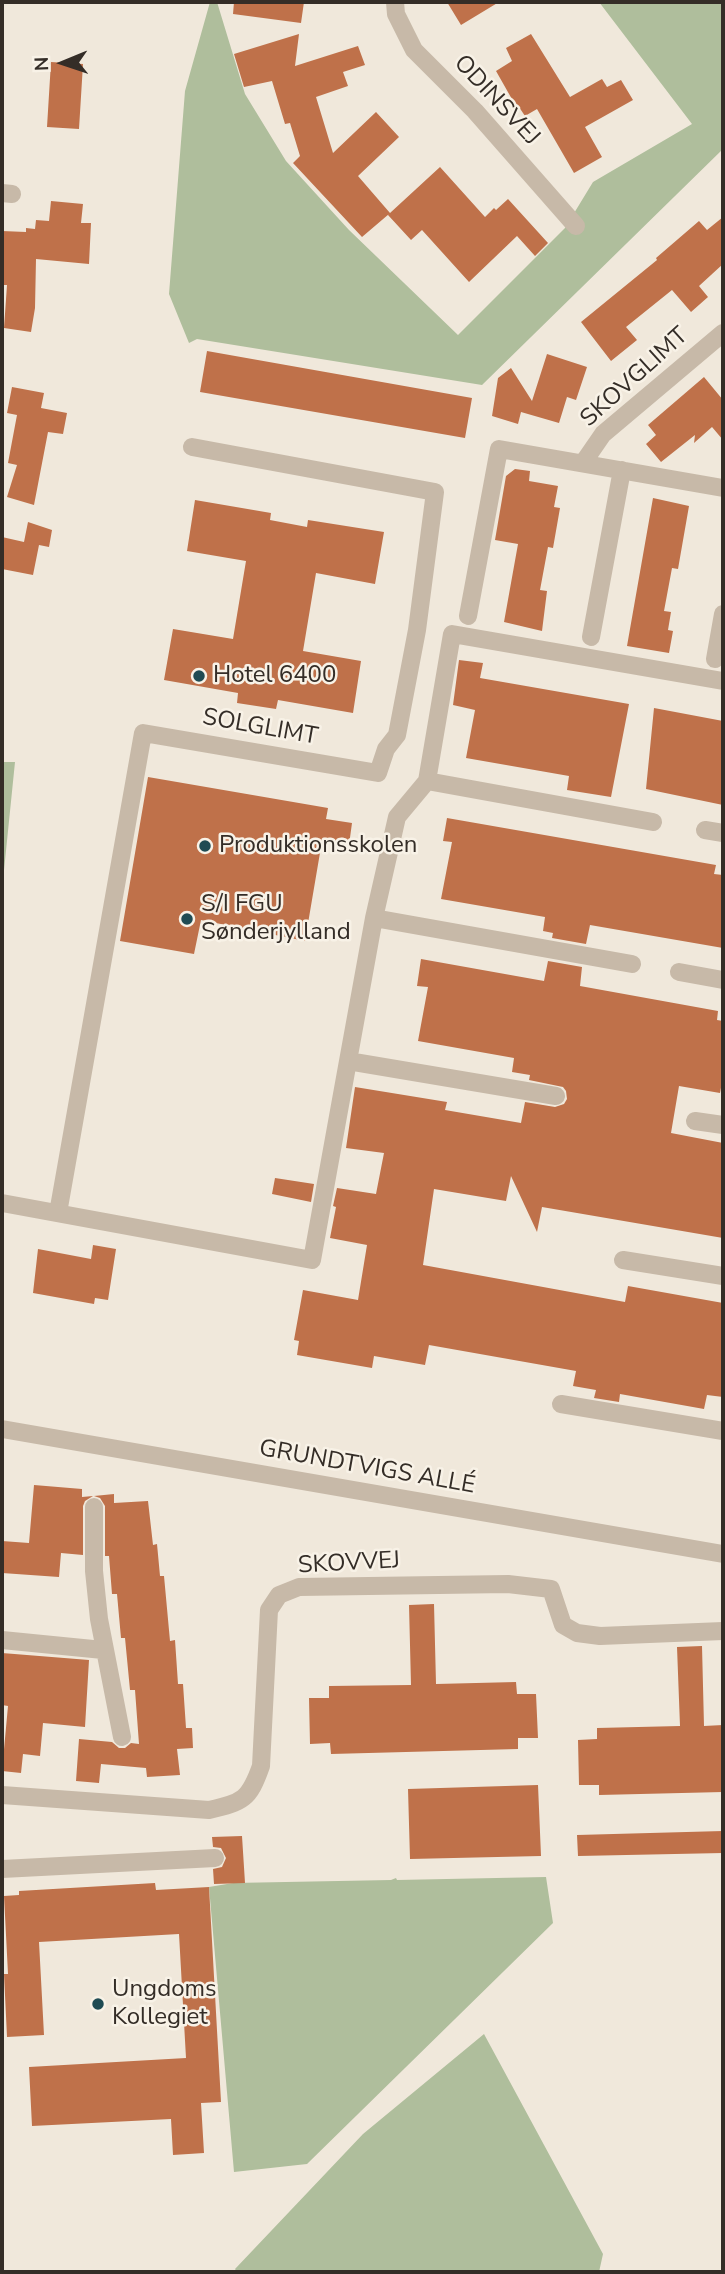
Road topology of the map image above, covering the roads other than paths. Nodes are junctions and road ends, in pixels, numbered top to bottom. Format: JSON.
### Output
{"nodes":[{"id":1,"x":395,"y":2,"type":"edge"},
{"id":2,"x":576,"y":226,"type":"dead end"},
{"id":3,"x":723,"y":333,"type":"edge"},
{"id":4,"x":192,"y":447,"type":"dead end"},
{"id":5,"x":583,"y":463,"type":"junction"},
{"id":6,"x":622,"y":470,"type":"junction"},
{"id":7,"x":723,"y":488,"type":"edge"},
{"id":8,"x":723,"y":614,"type":"edge"},
{"id":9,"x":468,"y":616,"type":"dead end"},
{"id":10,"x":591,"y":637,"type":"dead end"},
{"id":11,"x":715,"y":659,"type":"dead end"},
{"id":12,"x":723,"y":681,"type":"edge"},
{"id":13,"x":427,"y":781,"type":"junction"},
{"id":14,"x":653,"y":822,"type":"dead end"},
{"id":15,"x":705,"y":830,"type":"dead end"},
{"id":16,"x":723,"y":833,"type":"edge"},
{"id":17,"x":374,"y":918,"type":"junction"},
{"id":18,"x":632,"y":964,"type":"dead end"},
{"id":19,"x":679,"y":972,"type":"dead end"},
{"id":20,"x":723,"y":980,"type":"edge"},
{"id":21,"x":348,"y":1061,"type":"junction"},
{"id":22,"x":556,"y":1096,"type":"dead end"},
{"id":23,"x":695,"y":1121,"type":"dead end"},
{"id":24,"x":723,"y":1125,"type":"edge"},
{"id":25,"x":2,"y":1203,"type":"edge"},
{"id":26,"x":58,"y":1213,"type":"junction"},
{"id":27,"x":623,"y":1260,"type":"dead end"},
{"id":28,"x":723,"y":1276,"type":"edge"},
{"id":29,"x":561,"y":1404,"type":"dead end"},
{"id":30,"x":2,"y":1429,"type":"edge"},
{"id":31,"x":723,"y":1431,"type":"edge"},
{"id":32,"x":94,"y":1507,"type":"dead end"},
{"id":33,"x":723,"y":1554,"type":"edge"},
{"id":34,"x":723,"y":1631,"type":"edge"},
{"id":35,"x":2,"y":1640,"type":"edge"},
{"id":36,"x":103,"y":1650,"type":"junction"},
{"id":37,"x":122,"y":1737,"type":"dead end"},
{"id":38,"x":2,"y":1795,"type":"edge"},
{"id":39,"x":215,"y":1858,"type":"dead end"},
{"id":40,"x":2,"y":1869,"type":"edge"}],
"edges":[{"from":1,"to":2,"type":"street","name":"ODINSVEJ"},
{"from":3,"to":5,"type":"street","name":"SKOVGLIMT"},
{"from":4,"to":26,"type":"street","name":"SOLGLIMT"},
{"from":5,"to":6,"type":"street","name":"SKOVGLIMT"},
{"from":5,"to":9,"type":"street","name":"SKOVGLIMT"},
{"from":6,"to":7,"type":"street","name":"SKOVGLIMT"},
{"from":6,"to":10,"type":"street"},
{"from":8,"to":11,"type":"street"},
{"from":12,"to":13,"type":"street"},
{"from":13,"to":14,"type":"street"},
{"from":13,"to":17,"type":"street"},
{"from":15,"to":16,"type":"street"},
{"from":17,"to":18,"type":"street"},
{"from":17,"to":21,"type":"street"},
{"from":19,"to":20,"type":"street"},
{"from":21,"to":22,"type":"street"},
{"from":21,"to":26,"type":"street"},
{"from":23,"to":24,"type":"street"},
{"from":25,"to":26,"type":"street"},
{"from":27,"to":28,"type":"street"},
{"from":29,"to":31,"type":"street"},
{"from":30,"to":33,"type":"street","name":"GRUNDTVIGS ALLÉ"},
{"from":32,"to":36,"type":"street"},
{"from":34,"to":38,"type":"street","name":"SKOVVEJ"},
{"from":35,"to":36,"type":"street"},
{"from":36,"to":37,"type":"street"},
{"from":39,"to":40,"type":"street"}]}
